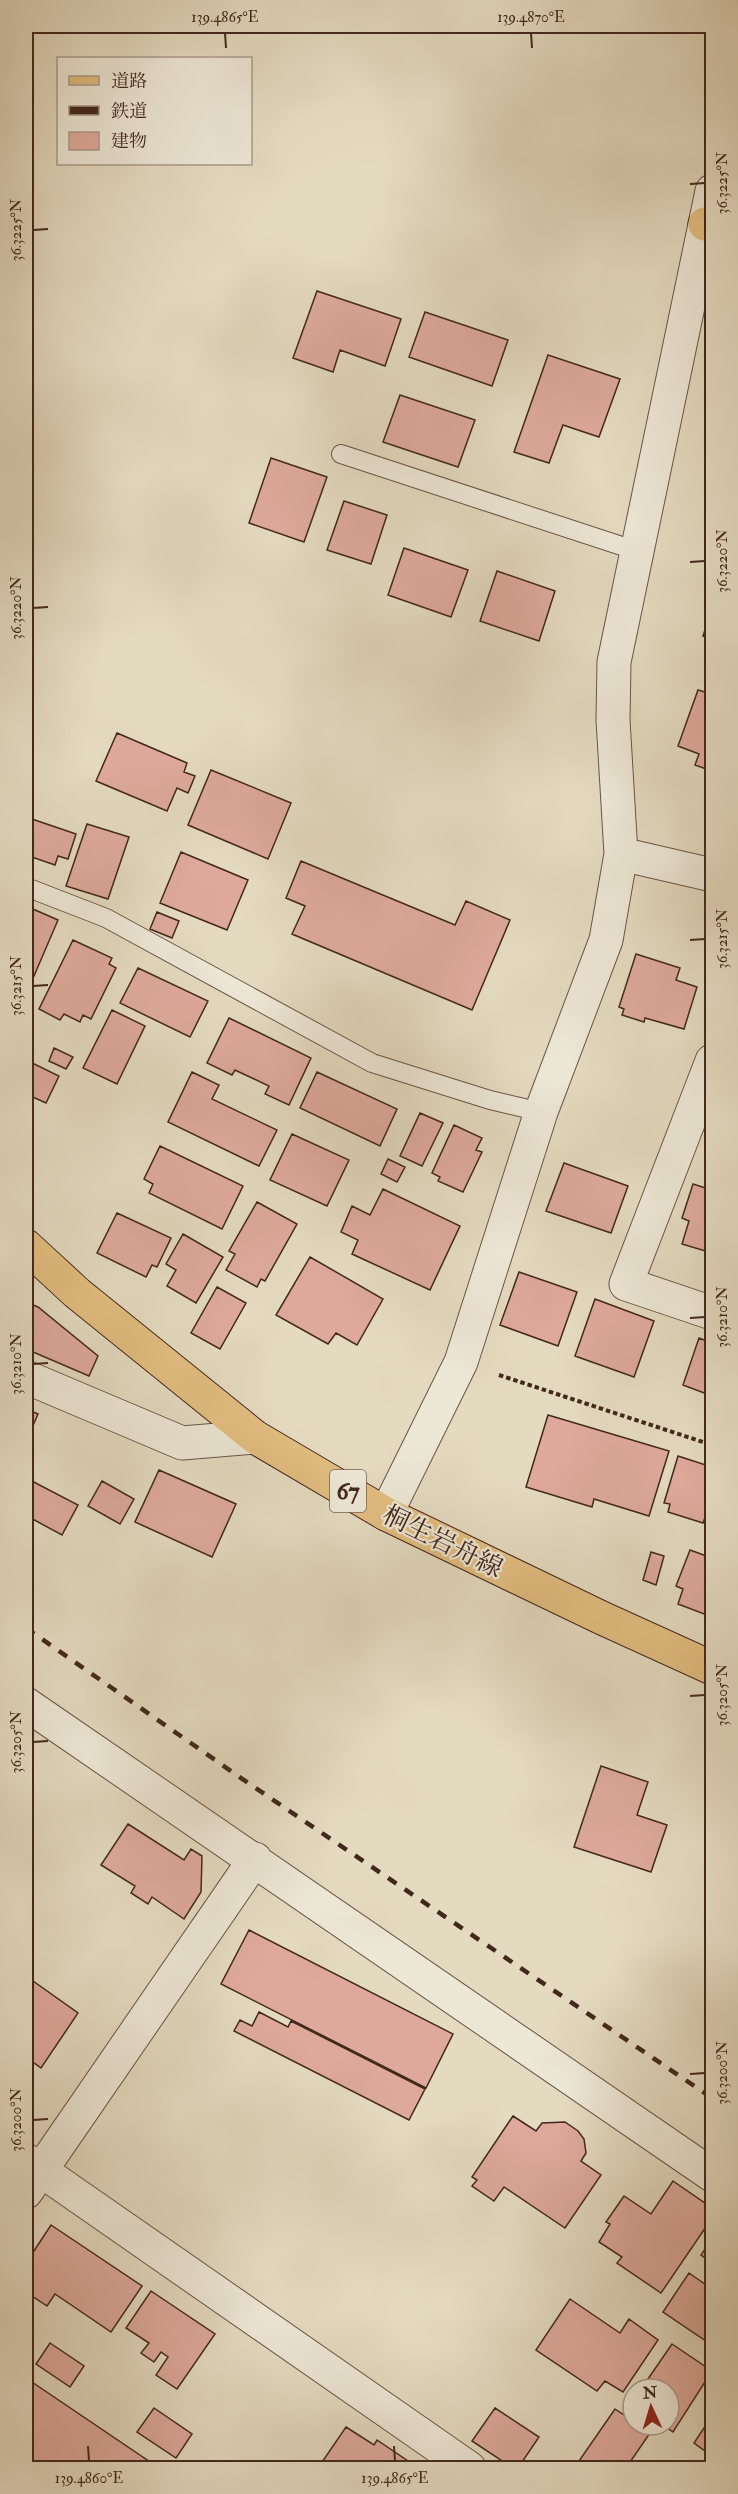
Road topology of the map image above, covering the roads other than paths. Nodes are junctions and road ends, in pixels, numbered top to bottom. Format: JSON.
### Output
{"nodes":[{"id":1,"x":712,"y":191,"type":"edge"},
{"id":2,"x":709,"y":225,"type":"edge"},
{"id":3,"x":341,"y":454,"type":"dead end"},
{"id":4,"x":637,"y":551,"type":"junction"},
{"id":5,"x":621,"y":854,"type":"junction"},
{"id":6,"x":712,"y":875,"type":"edge"},
{"id":7,"x":26,"y":887,"type":"edge"},
{"id":8,"x":712,"y":1061,"type":"edge"},
{"id":9,"x":541,"y":1112,"type":"junction"},
{"id":10,"x":26,"y":1246,"type":"edge"},
{"id":11,"x":712,"y":1313,"type":"edge"},
{"id":12,"x":26,"y":1377,"type":"edge"},
{"id":13,"x":255,"y":1437,"type":"junction"},
{"id":14,"x":386,"y":1514,"type":"junction"},
{"id":15,"x":712,"y":1668,"type":"edge"},
{"id":16,"x":26,"y":1704,"type":"edge"},
{"id":17,"x":255,"y":1859,"type":"junction"},
{"id":18,"x":30,"y":2174,"type":"edge"},
{"id":19,"x":712,"y":2175,"type":"edge"},
{"id":20,"x":469,"y":2469,"type":"edge"}],
"edges":[{"from":1,"to":2,"type":"street"},
{"from":2,"to":4,"type":"street"},
{"from":3,"to":4,"type":"lane"},
{"from":4,"to":5,"type":"street"},
{"from":5,"to":6,"type":"street"},
{"from":5,"to":9,"type":"street"},
{"from":7,"to":9,"type":"lane"},
{"from":8,"to":11,"type":"street"},
{"from":9,"to":14,"type":"street"},
{"from":10,"to":13,"type":"main road","name":"桐生岩舟線","number":"67"},
{"from":12,"to":13,"type":"street"},
{"from":13,"to":14,"type":"main road","name":"桐生岩舟線","number":"67"},
{"from":14,"to":15,"type":"main road","name":"桐生岩舟線","number":"67"},
{"from":16,"to":17,"type":"street"},
{"from":17,"to":18,"type":"street"},
{"from":17,"to":19,"type":"street"},
{"from":18,"to":20,"type":"street"}]}
